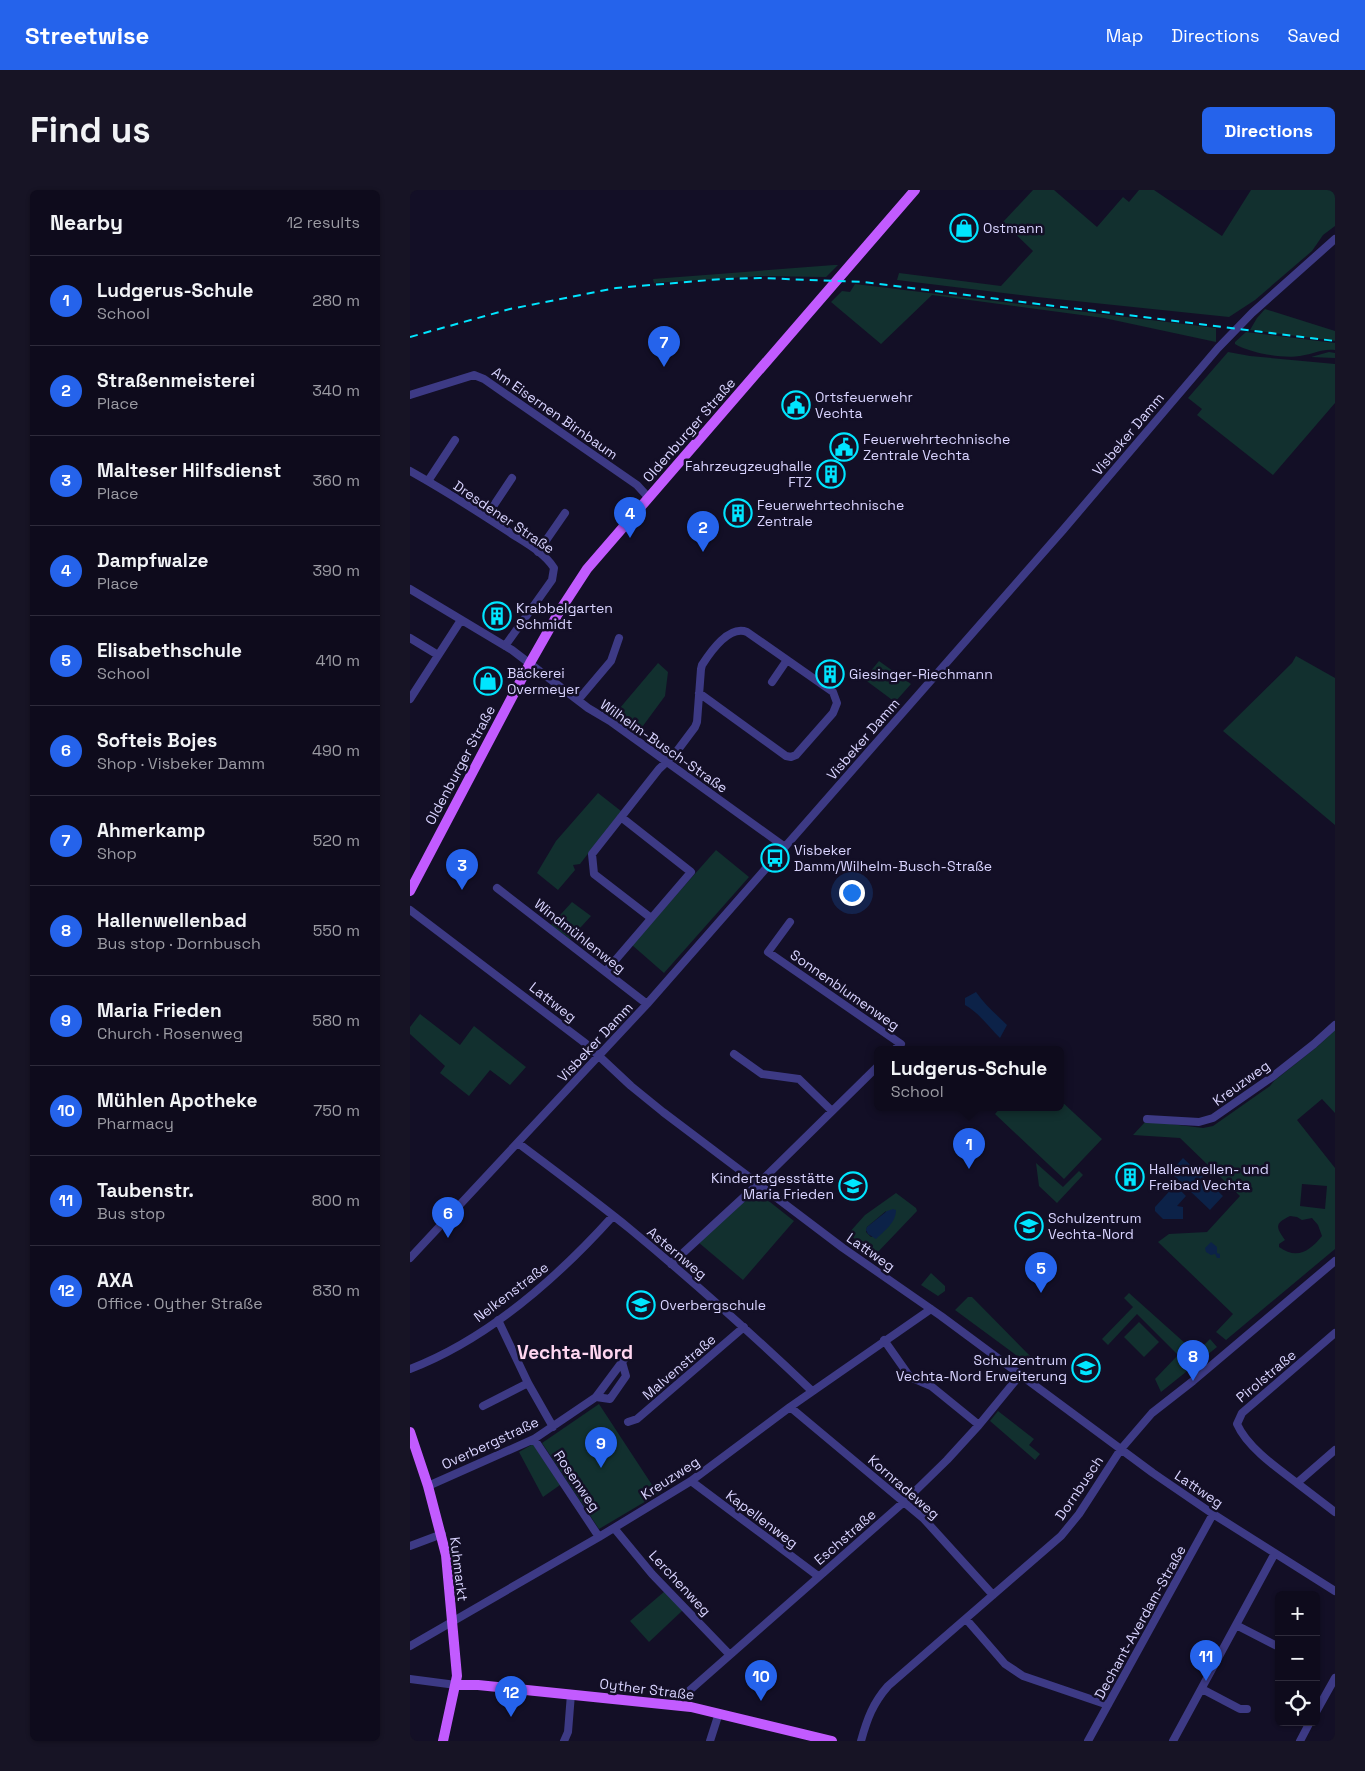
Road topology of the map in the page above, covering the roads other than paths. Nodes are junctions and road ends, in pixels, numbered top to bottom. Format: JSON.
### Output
{"nodes":[{"id":1,"x":915,"y":190,"type":"edge"},
{"id":2,"x":1335,"y":239,"type":"edge"},
{"id":3,"x":410,"y":394,"type":"edge"},
{"id":4,"x":455,"y":440,"type":"dead end"},
{"id":5,"x":410,"y":471,"type":"edge"},
{"id":6,"x":512,"y":478,"type":"dead end"},
{"id":7,"x":428,"y":482,"type":"junction"},
{"id":8,"x":648,"y":497,"type":"junction"},
{"id":9,"x":565,"y":513,"type":"dead end"},
{"id":10,"x":486,"y":517,"type":"junction"},
{"id":11,"x":538,"y":552,"type":"junction"},
{"id":12,"x":410,"y":589,"type":"edge"},
{"id":13,"x":460,"y":620,"type":"junction"},
{"id":14,"x":410,"y":638,"type":"edge"},
{"id":15,"x":619,"y":638,"type":"dead end"},
{"id":16,"x":505,"y":646,"type":"junction"},
{"id":17,"x":438,"y":655,"type":"junction"},
{"id":18,"x":787,"y":660,"type":"junction"},
{"id":19,"x":530,"y":664,"type":"junction"},
{"id":20,"x":772,"y":682,"type":"dead end"},
{"id":21,"x":699,"y":693,"type":"junction"},
{"id":22,"x":410,"y":699,"type":"edge"},
{"id":23,"x":578,"y":700,"type":"junction"},
{"id":24,"x":667,"y":762,"type":"junction"},
{"id":25,"x":621,"y":817,"type":"junction"},
{"id":26,"x":785,"y":847,"type":"junction"},
{"id":27,"x":497,"y":888,"type":"dead end"},
{"id":28,"x":410,"y":891,"type":"edge"},
{"id":29,"x":410,"y":910,"type":"edge"},
{"id":30,"x":651,"y":918,"type":"junction"},
{"id":31,"x":790,"y":922,"type":"dead end"},
{"id":32,"x":606,"y":971,"type":"junction"},
{"id":33,"x":647,"y":1004,"type":"junction"},
{"id":34,"x":1335,"y":1025,"type":"edge"},
{"id":35,"x":899,"y":1046,"type":"edge"},
{"id":36,"x":734,"y":1054,"type":"dead end"},
{"id":37,"x":599,"y":1057,"type":"junction"},
{"id":38,"x":874,"y":1071,"type":"edge"},
{"id":39,"x":832,"y":1111,"type":"junction"},
{"id":40,"x":1147,"y":1119,"type":"dead end"},
{"id":41,"x":518,"y":1143,"type":"junction"},
{"id":42,"x":758,"y":1184,"type":"junction"},
{"id":43,"x":614,"y":1216,"type":"junction"},
{"id":44,"x":410,"y":1258,"type":"edge"},
{"id":45,"x":1335,"y":1261,"type":"edge"},
{"id":46,"x":671,"y":1264,"type":"junction"},
{"id":47,"x":930,"y":1309,"type":"junction"},
{"id":48,"x":498,"y":1320,"type":"junction"},
{"id":49,"x":744,"y":1327,"type":"junction"},
{"id":50,"x":1335,"y":1334,"type":"edge"},
{"id":51,"x":884,"y":1340,"type":"junction"},
{"id":52,"x":410,"y":1369,"type":"edge"},
{"id":53,"x":1020,"y":1375,"type":"junction"},
{"id":54,"x":528,"y":1383,"type":"junction"},
{"id":55,"x":812,"y":1391,"type":"junction"},
{"id":56,"x":596,"y":1397,"type":"junction"},
{"id":57,"x":483,"y":1406,"type":"dead end"},
{"id":58,"x":790,"y":1407,"type":"junction"},
{"id":59,"x":628,"y":1422,"type":"dead end"},
{"id":60,"x":979,"y":1425,"type":"junction"},
{"id":61,"x":552,"y":1427,"type":"junction"},
{"id":62,"x":410,"y":1432,"type":"edge"},
{"id":63,"x":534,"y":1439,"type":"junction"},
{"id":64,"x":1121,"y":1449,"type":"junction"},
{"id":65,"x":1335,"y":1450,"type":"edge"},
{"id":66,"x":691,"y":1481,"type":"junction"},
{"id":67,"x":1297,"y":1483,"type":"junction"},
{"id":68,"x":428,"y":1486,"type":"junction"},
{"id":69,"x":905,"y":1501,"type":"junction"},
{"id":70,"x":1335,"y":1512,"type":"edge"},
{"id":71,"x":1213,"y":1514,"type":"junction"},
{"id":72,"x":614,"y":1528,"type":"junction"},
{"id":73,"x":442,"y":1534,"type":"junction"},
{"id":74,"x":599,"y":1537,"type":"junction"},
{"id":75,"x":410,"y":1546,"type":"edge"},
{"id":76,"x":1275,"y":1553,"type":"junction"},
{"id":77,"x":818,"y":1576,"type":"junction"},
{"id":78,"x":1335,"y":1591,"type":"edge"},
{"id":79,"x":993,"y":1595,"type":"junction"},
{"id":80,"x":966,"y":1619,"type":"junction"},
{"id":81,"x":452,"y":1621,"type":"junction"},
{"id":82,"x":1236,"y":1625,"type":"junction"},
{"id":83,"x":1275,"y":1645,"type":"edge"},
{"id":84,"x":410,"y":1646,"type":"edge"},
{"id":85,"x":729,"y":1654,"type":"junction"},
{"id":86,"x":1335,"y":1678,"type":"edge"},
{"id":87,"x":410,"y":1679,"type":"edge"},
{"id":88,"x":456,"y":1685,"type":"junction"},
{"id":89,"x":1202,"y":1689,"type":"junction"},
{"id":90,"x":571,"y":1694,"type":"junction"},
{"id":91,"x":673,"y":1705,"type":"junction"},
{"id":92,"x":1108,"y":1705,"type":"junction"},
{"id":93,"x":1320,"y":1705,"type":"edge"},
{"id":94,"x":1247,"y":1709,"type":"dead end"},
{"id":95,"x":719,"y":1713,"type":"junction"},
{"id":96,"x":1308,"y":1726,"type":"edge"},
{"id":97,"x":443,"y":1741,"type":"edge"},
{"id":98,"x":564,"y":1741,"type":"edge"},
{"id":99,"x":710,"y":1741,"type":"edge"},
{"id":100,"x":832,"y":1741,"type":"edge"},
{"id":101,"x":861,"y":1741,"type":"edge"},
{"id":102,"x":1088,"y":1741,"type":"edge"},
{"id":103,"x":1173,"y":1741,"type":"edge"},
{"id":104,"x":1300,"y":1741,"type":"edge"}],
"edges":[{"from":1,"to":8,"type":"main road","name":"Oldenburger Straße"},
{"from":2,"to":26,"type":"street","name":"Visbeker Damm"},
{"from":3,"to":8,"type":"street","name":"Am Eisernen Birnbaum"},
{"from":4,"to":7,"type":"street"},
{"from":5,"to":7,"type":"street","name":"Dresdener Straße"},
{"from":6,"to":10,"type":"street"},
{"from":7,"to":10,"type":"street","name":"Dresdener Straße"},
{"from":8,"to":19,"type":"main road","name":"Oldenburger Straße"},
{"from":9,"to":11,"type":"street"},
{"from":10,"to":11,"type":"street","name":"Dresdener Straße"},
{"from":11,"to":16,"type":"street","name":"Dresdener Straße"},
{"from":12,"to":13,"type":"street","name":"Wilhelm-Busch-Straße"},
{"from":13,"to":16,"type":"street","name":"Wilhelm-Busch-Straße"},
{"from":13,"to":17,"type":"street"},
{"from":14,"to":17,"type":"street"},
{"from":15,"to":23,"type":"street"},
{"from":16,"to":19,"type":"street","name":"Wilhelm-Busch-Straße"},
{"from":17,"to":22,"type":"street"},
{"from":18,"to":20,"type":"street"},
{"from":18,"to":21,"type":"street"},
{"from":18,"to":21,"type":"street"},
{"from":19,"to":23,"type":"street","name":"Wilhelm-Busch-Straße"},
{"from":19,"to":28,"type":"main road","name":"Oldenburger Straße"},
{"from":21,"to":24,"type":"street"},
{"from":23,"to":24,"type":"street","name":"Wilhelm-Busch-Straße"},
{"from":24,"to":25,"type":"street"},
{"from":24,"to":26,"type":"street","name":"Wilhelm-Busch-Straße"},
{"from":25,"to":30,"type":"street"},
{"from":25,"to":30,"type":"street"},
{"from":26,"to":33,"type":"street","name":"Visbeker Damm"},
{"from":27,"to":32,"type":"street","name":"Windmühlenweg"},
{"from":29,"to":37,"type":"street","name":"Lattweg"},
{"from":30,"to":32,"type":"street"},
{"from":31,"to":35,"type":"street","name":"Sonnenblumenweg"},
{"from":32,"to":33,"type":"street","name":"Windmühlenweg"},
{"from":33,"to":37,"type":"street","name":"Visbeker Damm"},
{"from":34,"to":40,"type":"street","name":"Kreuzweg"},
{"from":36,"to":39,"type":"street"},
{"from":37,"to":41,"type":"street","name":"Visbeker Damm"},
{"from":37,"to":42,"type":"street","name":"Lattweg"},
{"from":38,"to":39,"type":"street"},
{"from":39,"to":42,"type":"street"},
{"from":41,"to":43,"type":"street","name":"Asternweg"},
{"from":41,"to":44,"type":"street","name":"Visbeker Damm"},
{"from":42,"to":46,"type":"street"},
{"from":42,"to":47,"type":"street","name":"Lattweg"},
{"from":43,"to":46,"type":"street","name":"Asternweg"},
{"from":43,"to":48,"type":"street","name":"Nelkenstraße"},
{"from":45,"to":64,"type":"street","name":"Dornbusch"},
{"from":46,"to":49,"type":"street","name":"Asternweg"},
{"from":47,"to":51,"type":"street","name":"Kreuzweg"},
{"from":47,"to":53,"type":"street","name":"Lattweg"},
{"from":48,"to":52,"type":"street","name":"Nelkenstraße"},
{"from":48,"to":54,"type":"street"},
{"from":49,"to":55,"type":"street","name":"Asternweg"},
{"from":49,"to":59,"type":"street","name":"Malvenstraße"},
{"from":50,"to":67,"type":"street","name":"Pirolstraße"},
{"from":51,"to":55,"type":"street","name":"Kreuzweg"},
{"from":51,"to":60,"type":"street"},
{"from":53,"to":60,"type":"street","name":"Eschstraße"},
{"from":53,"to":64,"type":"street","name":"Lattweg"},
{"from":54,"to":57,"type":"street"},
{"from":54,"to":61,"type":"street"},
{"from":55,"to":58,"type":"street","name":"Kreuzweg"},
{"from":56,"to":56,"type":"street","name":"Overbergstraße"},
{"from":56,"to":61,"type":"street","name":"Overbergstraße"},
{"from":58,"to":66,"type":"street","name":"Kreuzweg"},
{"from":58,"to":69,"type":"street","name":"Kornradeweg"},
{"from":60,"to":69,"type":"street","name":"Eschstraße"},
{"from":61,"to":63,"type":"street","name":"Overbergstraße"},
{"from":62,"to":68,"type":"main road","name":"Kuhmarkt"},
{"from":63,"to":68,"type":"street","name":"Overbergstraße"},
{"from":63,"to":74,"type":"street","name":"Rosenweg"},
{"from":64,"to":71,"type":"street","name":"Lattweg"},
{"from":64,"to":79,"type":"street","name":"Dornbusch"},
{"from":65,"to":67,"type":"street"},
{"from":66,"to":72,"type":"street","name":"Kreuzweg"},
{"from":66,"to":77,"type":"street","name":"Kapellenweg"},
{"from":67,"to":70,"type":"street"},
{"from":68,"to":73,"type":"main road","name":"Kuhmarkt"},
{"from":69,"to":77,"type":"street","name":"Eschstraße"},
{"from":69,"to":79,"type":"street","name":"Kornradeweg"},
{"from":71,"to":76,"type":"street","name":"Lattweg"},
{"from":71,"to":92,"type":"street","name":"Dechant-Averdam-Straße"},
{"from":72,"to":74,"type":"street","name":"Kreuzweg"},
{"from":72,"to":85,"type":"street","name":"Lerchenweg"},
{"from":73,"to":75,"type":"street"},
{"from":73,"to":81,"type":"main road","name":"Kuhmarkt"},
{"from":74,"to":81,"type":"street","name":"Kreuzweg"},
{"from":76,"to":78,"type":"street","name":"Lattweg"},
{"from":76,"to":82,"type":"street"},
{"from":77,"to":85,"type":"street","name":"Eschstraße"},
{"from":79,"to":80,"type":"street","name":"Dornbusch"},
{"from":80,"to":92,"type":"street"},
{"from":80,"to":101,"type":"street","name":"Dornbusch"},
{"from":81,"to":84,"type":"street","name":"Kreuzweg"},
{"from":81,"to":88,"type":"main road","name":"Kuhmarkt"},
{"from":82,"to":83,"type":"street"},
{"from":82,"to":89,"type":"street"},
{"from":85,"to":91,"type":"street","name":"Eschstraße"},
{"from":86,"to":93,"type":"street"},
{"from":87,"to":88,"type":"street"},
{"from":88,"to":90,"type":"main road","name":"Oyther Straße"},
{"from":88,"to":97,"type":"main road","name":"Kuhmarkt"},
{"from":89,"to":94,"type":"street"},
{"from":89,"to":103,"type":"street"},
{"from":90,"to":91,"type":"main road","name":"Oyther Straße"},
{"from":90,"to":98,"type":"street"},
{"from":91,"to":95,"type":"main road","name":"Oyther Straße"},
{"from":92,"to":102,"type":"street","name":"Dechant-Averdam-Straße"},
{"from":95,"to":99,"type":"street"},
{"from":95,"to":100,"type":"main road","name":"Oyther Straße"},
{"from":96,"to":104,"type":"street"}]}
